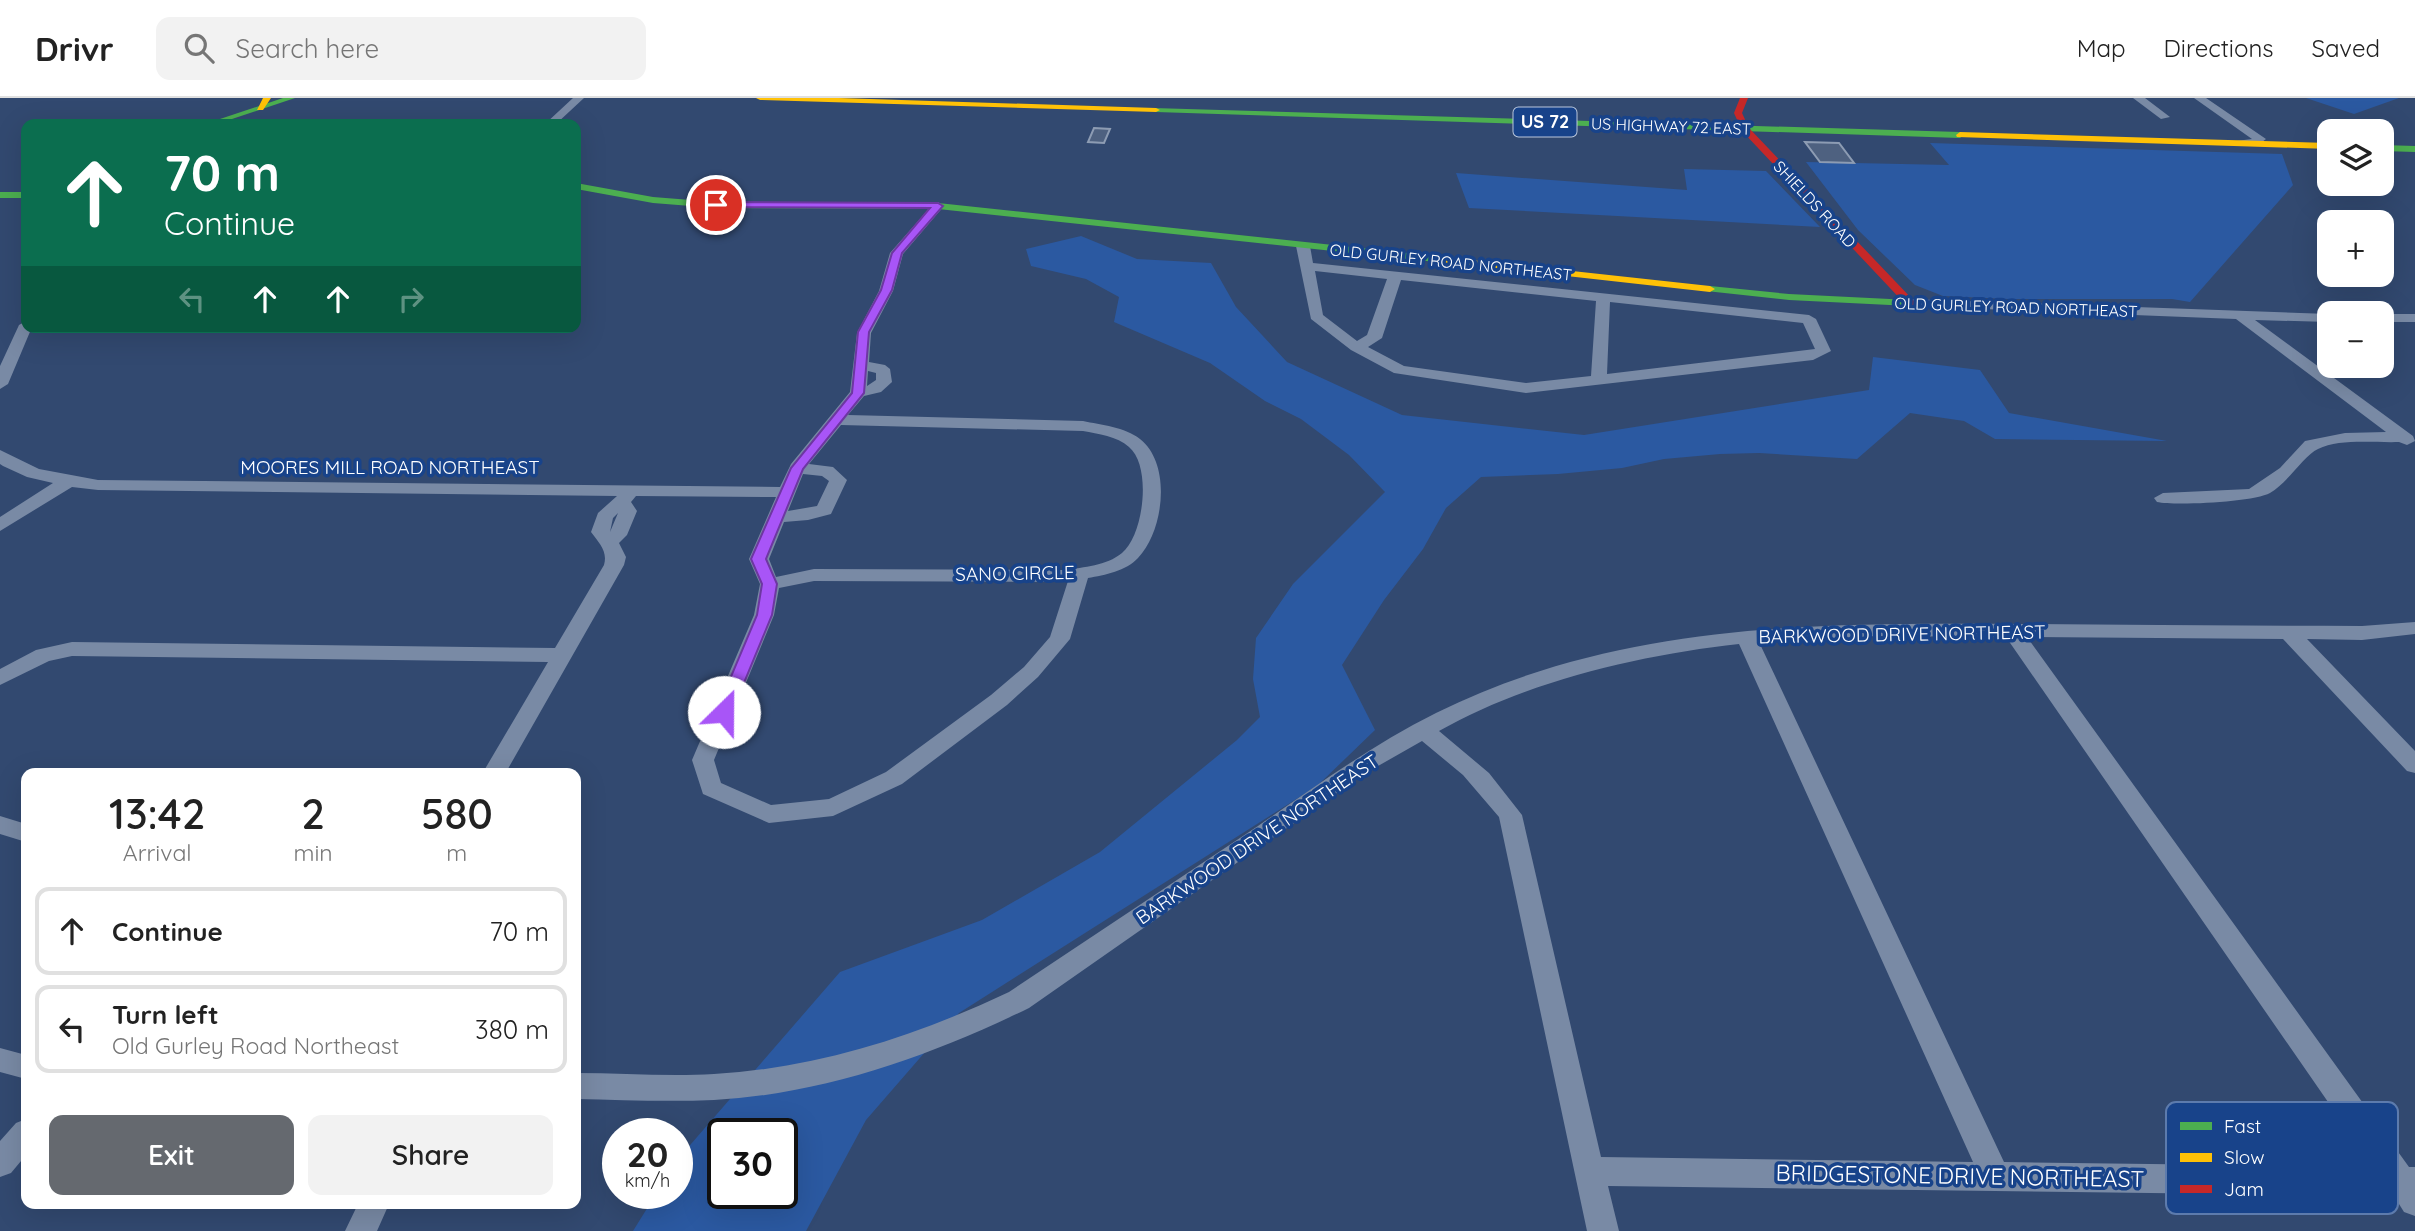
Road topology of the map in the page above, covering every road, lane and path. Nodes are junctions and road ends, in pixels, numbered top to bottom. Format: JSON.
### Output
{"nodes":[{"id":1,"x":291,"y":98,"type":"edge"},
{"id":2,"x":593,"y":98,"type":"edge"},
{"id":3,"x":760,"y":98,"type":"edge"},
{"id":4,"x":1009,"y":98,"type":"edge"},
{"id":5,"x":2138,"y":98,"type":"edge"},
{"id":6,"x":2199,"y":98,"type":"edge"},
{"id":7,"x":577,"y":100,"type":"edge"},
{"id":8,"x":264,"y":103,"type":"edge"},
{"id":9,"x":1742,"y":113,"type":"edge"},
{"id":10,"x":2165,"y":117,"type":"dead end"},
{"id":11,"x":222,"y":119,"type":"edge"},
{"id":12,"x":556,"y":119,"type":"edge"},
{"id":13,"x":2256,"y":136,"type":"junction"},
{"id":14,"x":2317,"y":138,"type":"edge"},
{"id":15,"x":2394,"y":140,"type":"edge"},
{"id":16,"x":2415,"y":141,"type":"edge"},
{"id":17,"x":2240,"y":144,"type":"junction"},
{"id":18,"x":2317,"y":146,"type":"edge"},
{"id":19,"x":2394,"y":148,"type":"edge"},
{"id":20,"x":2415,"y":149,"type":"edge"},
{"id":21,"x":581,"y":187,"type":"edge"},
{"id":22,"x":0,"y":195,"type":"edge"},
{"id":23,"x":21,"y":195,"type":"edge"},
{"id":24,"x":938,"y":206,"type":"junction"},
{"id":25,"x":1303,"y":246,"type":"junction"},
{"id":26,"x":1307,"y":266,"type":"junction"},
{"id":27,"x":1558,"y":273,"type":"junction"},
{"id":28,"x":1395,"y":275,"type":"junction"},
{"id":29,"x":1557,"y":293,"type":"junction"},
{"id":30,"x":1603,"y":298,"type":"junction"},
{"id":31,"x":1910,"y":303,"type":"junction"},
{"id":32,"x":2240,"y":316,"type":"junction"},
{"id":33,"x":2317,"y":318,"type":"edge"},
{"id":34,"x":2394,"y":318,"type":"edge"},
{"id":35,"x":2415,"y":318,"type":"edge"},
{"id":36,"x":22,"y":333,"type":"edge"},
{"id":37,"x":1356,"y":346,"type":"junction"},
{"id":38,"x":861,"y":366,"type":"junction"},
{"id":39,"x":1599,"y":381,"type":"junction"},
{"id":40,"x":0,"y":384,"type":"edge"},
{"id":41,"x":858,"y":393,"type":"junction"},
{"id":42,"x":839,"y":420,"type":"junction"},
{"id":43,"x":2409,"y":442,"type":"edge"},
{"id":44,"x":0,"y":455,"type":"edge"},
{"id":45,"x":797,"y":468,"type":"junction"},
{"id":46,"x":67,"y":482,"type":"junction"},
{"id":47,"x":787,"y":492,"type":"junction"},
{"id":48,"x":626,"y":497,"type":"junction"},
{"id":49,"x":2163,"y":498,"type":"dead end"},
{"id":50,"x":776,"y":517,"type":"junction"},
{"id":51,"x":0,"y":525,"type":"edge"},
{"id":52,"x":1080,"y":573,"type":"junction"},
{"id":53,"x":769,"y":584,"type":"junction"},
{"id":54,"x":2415,"y":628,"type":"edge"},
{"id":55,"x":2012,"y":631,"type":"junction"},
{"id":56,"x":2289,"y":633,"type":"junction"},
{"id":57,"x":1746,"y":636,"type":"junction"},
{"id":58,"x":562,"y":655,"type":"junction"},
{"id":59,"x":0,"y":678,"type":"edge"},
{"id":60,"x":1423,"y":731,"type":"junction"},
{"id":61,"x":2415,"y":765,"type":"edge"},
{"id":62,"x":496,"y":768,"type":"edge"},
{"id":63,"x":0,"y":825,"type":"edge"},
{"id":64,"x":21,"y":831,"type":"edge"},
{"id":65,"x":0,"y":1060,"type":"edge"},
{"id":66,"x":21,"y":1066,"type":"edge"},
{"id":67,"x":581,"y":1086,"type":"edge"},
{"id":68,"x":2349,"y":1102,"type":"edge"},
{"id":69,"x":21,"y":1139,"type":"edge"},
{"id":70,"x":0,"y":1163,"type":"edge"},
{"id":71,"x":1590,"y":1171,"type":"junction"},
{"id":72,"x":2398,"y":1171,"type":"edge"},
{"id":73,"x":1995,"y":1176,"type":"junction"},
{"id":74,"x":2166,"y":1181,"type":"edge"},
{"id":75,"x":2410,"y":1188,"type":"edge"},
{"id":76,"x":372,"y":1209,"type":"edge"},
{"id":77,"x":361,"y":1231,"type":"edge"},
{"id":78,"x":1603,"y":1231,"type":"edge"}],
"edges":[{"from":1,"to":8,"type":"main road"},
{"from":2,"to":7,"type":"street"},
{"from":3,"to":9,"type":"main road","name":"US HIGHWAY 72 EAST","number":"US 72"},
{"from":4,"to":9,"type":"main road","name":"US HIGHWAY 72 EAST","number":"US 72"},
{"from":5,"to":10,"type":"street"},
{"from":6,"to":13,"type":"street"},
{"from":7,"to":12,"type":"street"},
{"from":8,"to":11,"type":"main road"},
{"from":9,"to":13,"type":"main road"},
{"from":9,"to":17,"type":"main road","name":"US HIGHWAY 72 EAST","number":"US 72"},
{"from":9,"to":31,"type":"main road","name":"SHIELDS ROAD"},
{"from":13,"to":14,"type":"main road"},
{"from":13,"to":17,"type":"street"},
{"from":15,"to":16,"type":"main road"},
{"from":17,"to":18,"type":"main road","name":"US HIGHWAY 72 EAST","number":"US 72"},
{"from":19,"to":20,"type":"main road"},
{"from":21,"to":24,"type":"main road","name":"OLD GURLEY ROAD NORTHEAST"},
{"from":22,"to":23,"type":"main road"},
{"from":24,"to":25,"type":"main road","name":"OLD GURLEY ROAD NORTHEAST"},
{"from":24,"to":38,"type":"street"},
{"from":25,"to":26,"type":"street"},
{"from":25,"to":27,"type":"main road","name":"OLD GURLEY ROAD NORTHEAST"},
{"from":26,"to":28,"type":"street"},
{"from":26,"to":37,"type":"street"},
{"from":27,"to":29,"type":"street"},
{"from":27,"to":31,"type":"main road","name":"OLD GURLEY ROAD NORTHEAST"},
{"from":28,"to":29,"type":"street"},
{"from":28,"to":37,"type":"street"},
{"from":29,"to":30,"type":"street"},
{"from":30,"to":39,"type":"street"},
{"from":30,"to":39,"type":"street"},
{"from":31,"to":32,"type":"street","name":"OLD GURLEY ROAD NORTHEAST"},
{"from":32,"to":33,"type":"street","name":"OLD GURLEY ROAD NORTHEAST"},
{"from":32,"to":43,"type":"street"},
{"from":34,"to":35,"type":"street"},
{"from":36,"to":40,"type":"street"},
{"from":37,"to":39,"type":"street"},
{"from":38,"to":41,"type":"street"},
{"from":38,"to":41,"type":"street"},
{"from":41,"to":42,"type":"street"},
{"from":42,"to":45,"type":"street"},
{"from":42,"to":52,"type":"street","name":"SANO CIRCLE"},
{"from":43,"to":49,"type":"street"},
{"from":44,"to":46,"type":"street","name":"MOORES MILL ROAD NORTHEAST"},
{"from":45,"to":47,"type":"street"},
{"from":45,"to":50,"type":"street"},
{"from":46,"to":48,"type":"street","name":"MOORES MILL ROAD NORTHEAST"},
{"from":46,"to":51,"type":"street"},
{"from":47,"to":48,"type":"street","name":"MOORES MILL ROAD NORTHEAST"},
{"from":47,"to":50,"type":"street"},
{"from":48,"to":58,"type":"street"},
{"from":50,"to":53,"type":"street"},
{"from":52,"to":53,"type":"street","name":"SANO CIRCLE"},
{"from":52,"to":53,"type":"street"},
{"from":54,"to":56,"type":"street","name":"BARKWOOD DRIVE NORTHEAST"},
{"from":55,"to":56,"type":"street","name":"BARKWOOD DRIVE NORTHEAST"},
{"from":55,"to":57,"type":"street","name":"BARKWOOD DRIVE NORTHEAST"},
{"from":55,"to":68,"type":"street"},
{"from":56,"to":61,"type":"street"},
{"from":57,"to":60,"type":"street","name":"BARKWOOD DRIVE NORTHEAST"},
{"from":57,"to":73,"type":"street"},
{"from":58,"to":59,"type":"street"},
{"from":58,"to":62,"type":"street"},
{"from":60,"to":67,"type":"street","name":"BARKWOOD DRIVE NORTHEAST"},
{"from":60,"to":71,"type":"street"},
{"from":63,"to":64,"type":"street"},
{"from":65,"to":66,"type":"street"},
{"from":69,"to":70,"type":"street"},
{"from":71,"to":73,"type":"street","name":"BRIDGESTONE DRIVE NORTHEAST"},
{"from":71,"to":78,"type":"street"},
{"from":72,"to":75,"type":"street"},
{"from":73,"to":74,"type":"street","name":"BRIDGESTONE DRIVE NORTHEAST"},
{"from":76,"to":77,"type":"street"}]}
